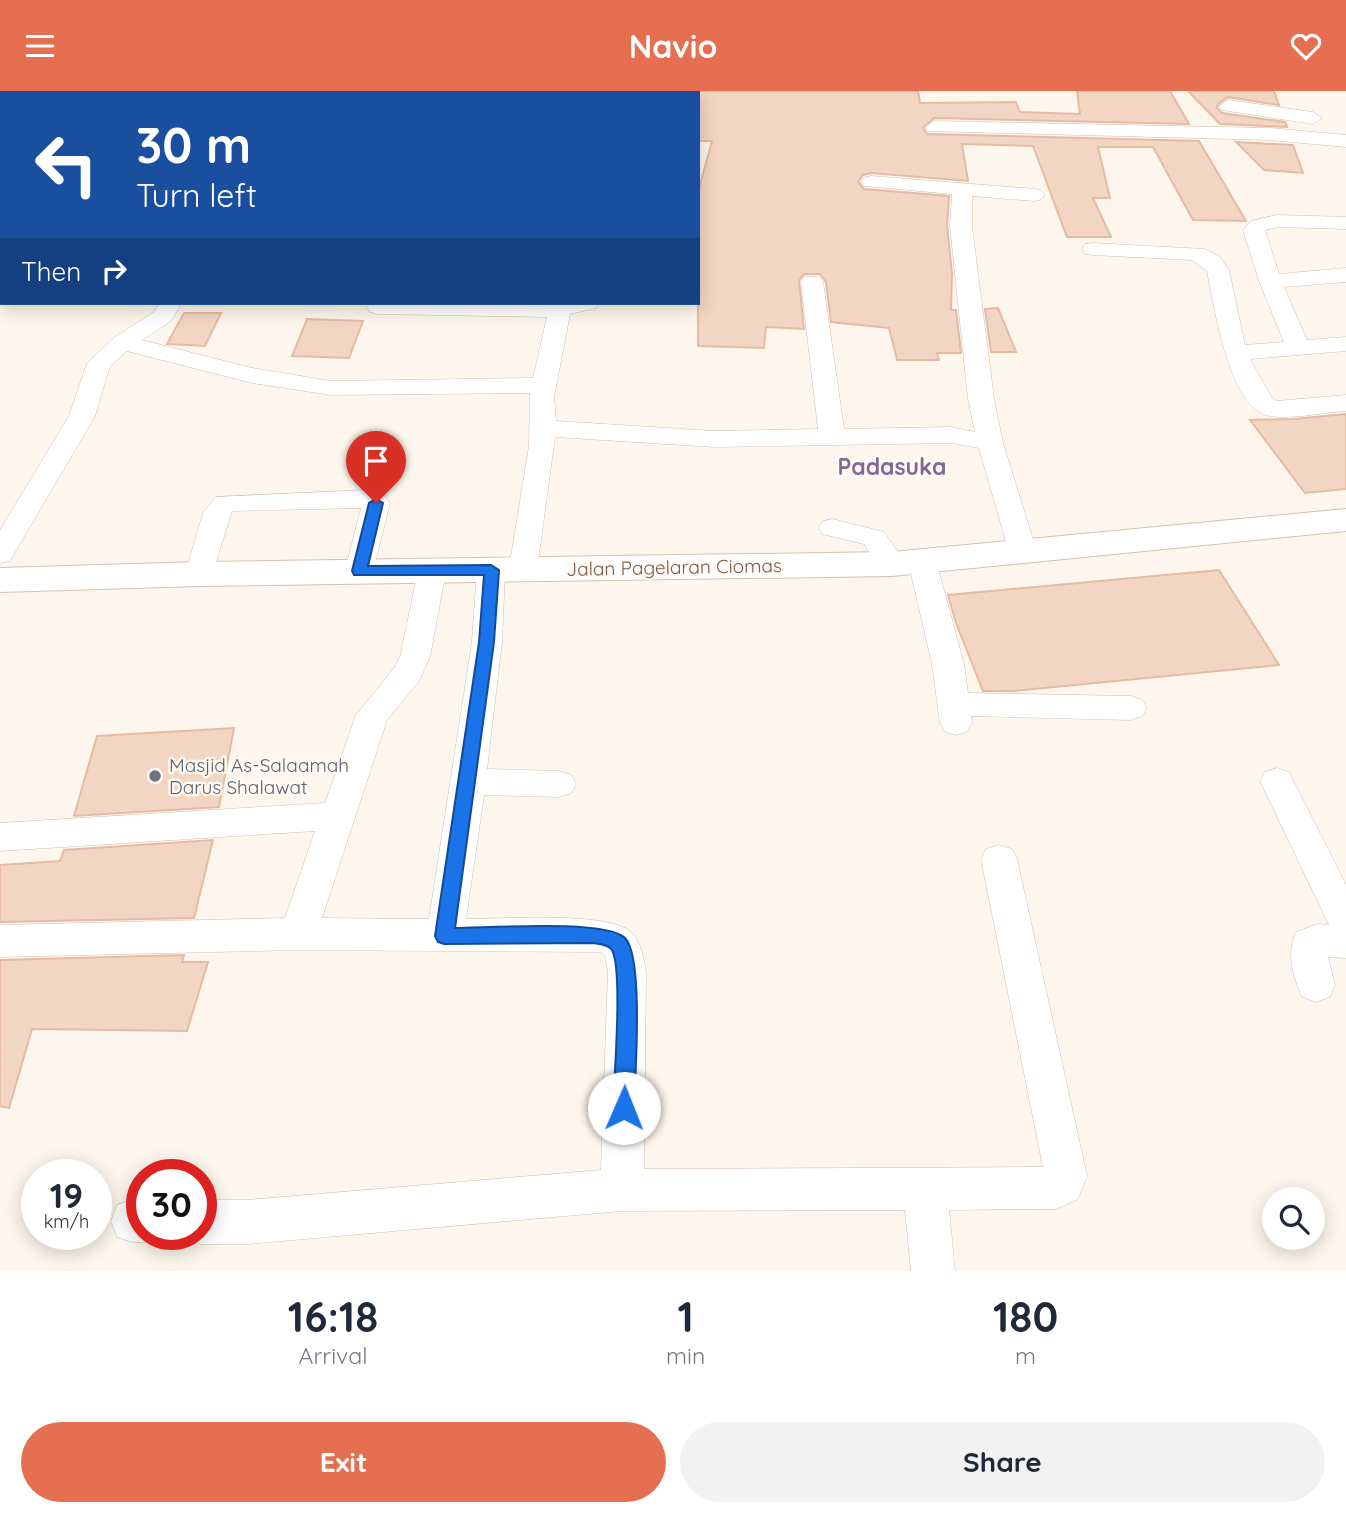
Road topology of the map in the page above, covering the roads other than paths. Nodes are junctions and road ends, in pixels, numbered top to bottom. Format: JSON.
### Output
{"nodes":[{"id":1,"x":1228,"y":106,"type":"dead end"},
{"id":2,"x":1333,"y":121,"type":"dead end"},
{"id":3,"x":934,"y":127,"type":"dead end"},
{"id":4,"x":1346,"y":141,"type":"edge"},
{"id":5,"x":871,"y":182,"type":"dead end"},
{"id":6,"x":962,"y":189,"type":"junction"},
{"id":7,"x":1035,"y":195,"type":"dead end"},
{"id":8,"x":1346,"y":223,"type":"edge"},
{"id":9,"x":1093,"y":249,"type":"dead end"},
{"id":10,"x":1346,"y":275,"type":"edge"},
{"id":11,"x":1269,"y":281,"type":"junction"},
{"id":12,"x":813,"y":282,"type":"dead end"},
{"id":13,"x":168,"y":305,"type":"edge"},
{"id":14,"x":378,"y":305,"type":"edge"},
{"id":15,"x":578,"y":305,"type":"edge"},
{"id":16,"x":550,"y":311,"type":"junction"},
{"id":17,"x":123,"y":342,"type":"junction"},
{"id":18,"x":1346,"y":344,"type":"edge"},
{"id":19,"x":1298,"y":348,"type":"junction"},
{"id":20,"x":1235,"y":353,"type":"junction"},
{"id":21,"x":544,"y":385,"type":"junction"},
{"id":22,"x":1346,"y":403,"type":"edge"},
{"id":23,"x":543,"y":428,"type":"junction"},
{"id":24,"x":832,"y":438,"type":"junction"},
{"id":25,"x":990,"y":443,"type":"junction"},
{"id":26,"x":1346,"y":520,"type":"edge"},
{"id":27,"x":832,"y":528,"type":"dead end"},
{"id":28,"x":1023,"y":552,"type":"junction"},
{"id":29,"x":0,"y":554,"type":"edge"},
{"id":30,"x":907,"y":563,"type":"junction"},
{"id":31,"x":507,"y":570,"type":"junction"},
{"id":32,"x":359,"y":571,"type":"junction"},
{"id":33,"x":432,"y":571,"type":"junction"},
{"id":34,"x":200,"y":574,"type":"junction"},
{"id":35,"x":0,"y":580,"type":"edge"},
{"id":36,"x":1131,"y":708,"type":"dead end"},
{"id":37,"x":1277,"y":781,"type":"dead end"},
{"id":38,"x":469,"y":782,"type":"junction"},
{"id":39,"x":559,"y":784,"type":"dead end"},
{"id":40,"x":337,"y":816,"type":"junction"},
{"id":41,"x":0,"y":837,"type":"edge"},
{"id":42,"x":999,"y":859,"type":"dead end"},
{"id":43,"x":1346,"y":922,"type":"edge"},
{"id":44,"x":298,"y":935,"type":"junction"},
{"id":45,"x":444,"y":936,"type":"junction"},
{"id":46,"x":0,"y":941,"type":"edge"},
{"id":47,"x":1346,"y":942,"type":"edge"},
{"id":48,"x":1316,"y":985,"type":"dead end"},
{"id":49,"x":925,"y":1189,"type":"junction"},
{"id":50,"x":622,"y":1190,"type":"junction"},
{"id":51,"x":217,"y":1222,"type":"edge"},
{"id":52,"x":933,"y":1271,"type":"edge"}],
"edges":[{"from":1,"to":2,"type":"street"},
{"from":3,"to":4,"type":"street"},
{"from":5,"to":6,"type":"street"},
{"from":6,"to":7,"type":"street"},
{"from":6,"to":25,"type":"street"},
{"from":8,"to":11,"type":"street"},
{"from":9,"to":20,"type":"street"},
{"from":10,"to":11,"type":"street"},
{"from":11,"to":19,"type":"street"},
{"from":12,"to":24,"type":"street"},
{"from":13,"to":17,"type":"street"},
{"from":14,"to":16,"type":"street"},
{"from":15,"to":16,"type":"street"},
{"from":16,"to":21,"type":"street"},
{"from":17,"to":21,"type":"street"},
{"from":17,"to":29,"type":"street"},
{"from":18,"to":19,"type":"street"},
{"from":19,"to":20,"type":"street"},
{"from":20,"to":22,"type":"street"},
{"from":21,"to":23,"type":"street"},
{"from":23,"to":24,"type":"street"},
{"from":23,"to":31,"type":"street"},
{"from":24,"to":25,"type":"street"},
{"from":25,"to":28,"type":"street"},
{"from":26,"to":28,"type":"main road","name":"Jalan Pagelaran Ciomas"},
{"from":27,"to":30,"type":"street"},
{"from":28,"to":30,"type":"main road","name":"Jalan Pagelaran Ciomas"},
{"from":30,"to":31,"type":"main road","name":"Jalan Pagelaran Ciomas"},
{"from":30,"to":36,"type":"street"},
{"from":31,"to":33,"type":"main road","name":"Jalan Pagelaran Ciomas"},
{"from":31,"to":38,"type":"street"},
{"from":32,"to":33,"type":"main road","name":"Jalan Pagelaran Ciomas"},
{"from":32,"to":34,"type":"main road","name":"Jalan Pagelaran Ciomas"},
{"from":32,"to":34,"type":"street"},
{"from":33,"to":40,"type":"street"},
{"from":34,"to":35,"type":"main road","name":"Jalan Pagelaran Ciomas"},
{"from":37,"to":43,"type":"street"},
{"from":38,"to":39,"type":"street"},
{"from":38,"to":45,"type":"street"},
{"from":40,"to":41,"type":"street"},
{"from":40,"to":44,"type":"street"},
{"from":42,"to":49,"type":"street"},
{"from":44,"to":45,"type":"street"},
{"from":44,"to":46,"type":"street"},
{"from":45,"to":50,"type":"street"},
{"from":47,"to":48,"type":"street"},
{"from":49,"to":50,"type":"street"},
{"from":49,"to":52,"type":"street"},
{"from":50,"to":51,"type":"street"}]}
